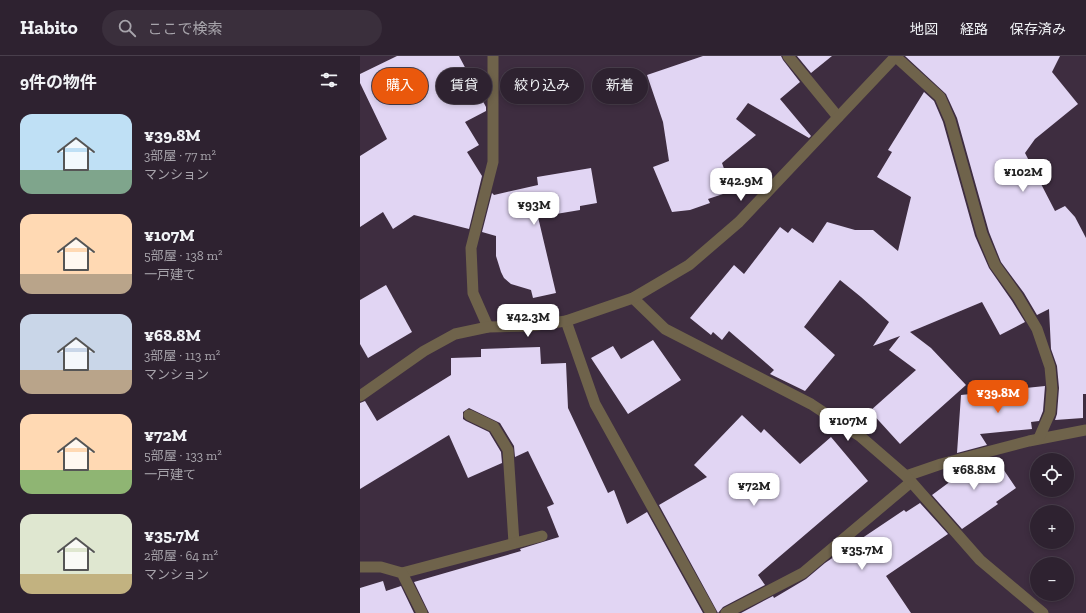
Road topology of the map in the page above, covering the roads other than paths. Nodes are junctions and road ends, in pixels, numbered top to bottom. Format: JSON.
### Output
{"nodes":[{"id":1,"x":493,"y":56,"type":"edge"},
{"id":2,"x":788,"y":56,"type":"edge"},
{"id":3,"x":896,"y":56,"type":"edge"},
{"id":4,"x":838,"y":117,"type":"junction"},
{"id":5,"x":633,"y":298,"type":"junction"},
{"id":6,"x":566,"y":321,"type":"junction"},
{"id":7,"x":488,"y":327,"type":"junction"},
{"id":8,"x":360,"y":396,"type":"edge"},
{"id":9,"x":469,"y":415,"type":"dead end"},
{"id":10,"x":1086,"y":430,"type":"edge"},
{"id":11,"x":1040,"y":438,"type":"junction"},
{"id":12,"x":908,"y":479,"type":"junction"},
{"id":13,"x":542,"y":536,"type":"dead end"},
{"id":14,"x":514,"y":543,"type":"junction"},
{"id":15,"x":360,"y":567,"type":"edge"},
{"id":16,"x":402,"y":573,"type":"junction"},
{"id":17,"x":422,"y":613,"type":"edge"},
{"id":18,"x":711,"y":613,"type":"edge"},
{"id":19,"x":726,"y":613,"type":"edge"},
{"id":20,"x":1043,"y":613,"type":"edge"}],
"edges":[{"from":1,"to":7,"type":"street"},
{"from":2,"to":4,"type":"street"},
{"from":3,"to":4,"type":"street"},
{"from":3,"to":11,"type":"street"},
{"from":4,"to":5,"type":"street"},
{"from":5,"to":6,"type":"street"},
{"from":5,"to":12,"type":"street"},
{"from":6,"to":7,"type":"street"},
{"from":6,"to":18,"type":"street"},
{"from":7,"to":8,"type":"street"},
{"from":9,"to":14,"type":"street"},
{"from":10,"to":11,"type":"street"},
{"from":11,"to":12,"type":"street"},
{"from":12,"to":19,"type":"street"},
{"from":12,"to":20,"type":"street"},
{"from":13,"to":14,"type":"street"},
{"from":14,"to":16,"type":"street"},
{"from":15,"to":16,"type":"street"},
{"from":16,"to":17,"type":"street"}]}
